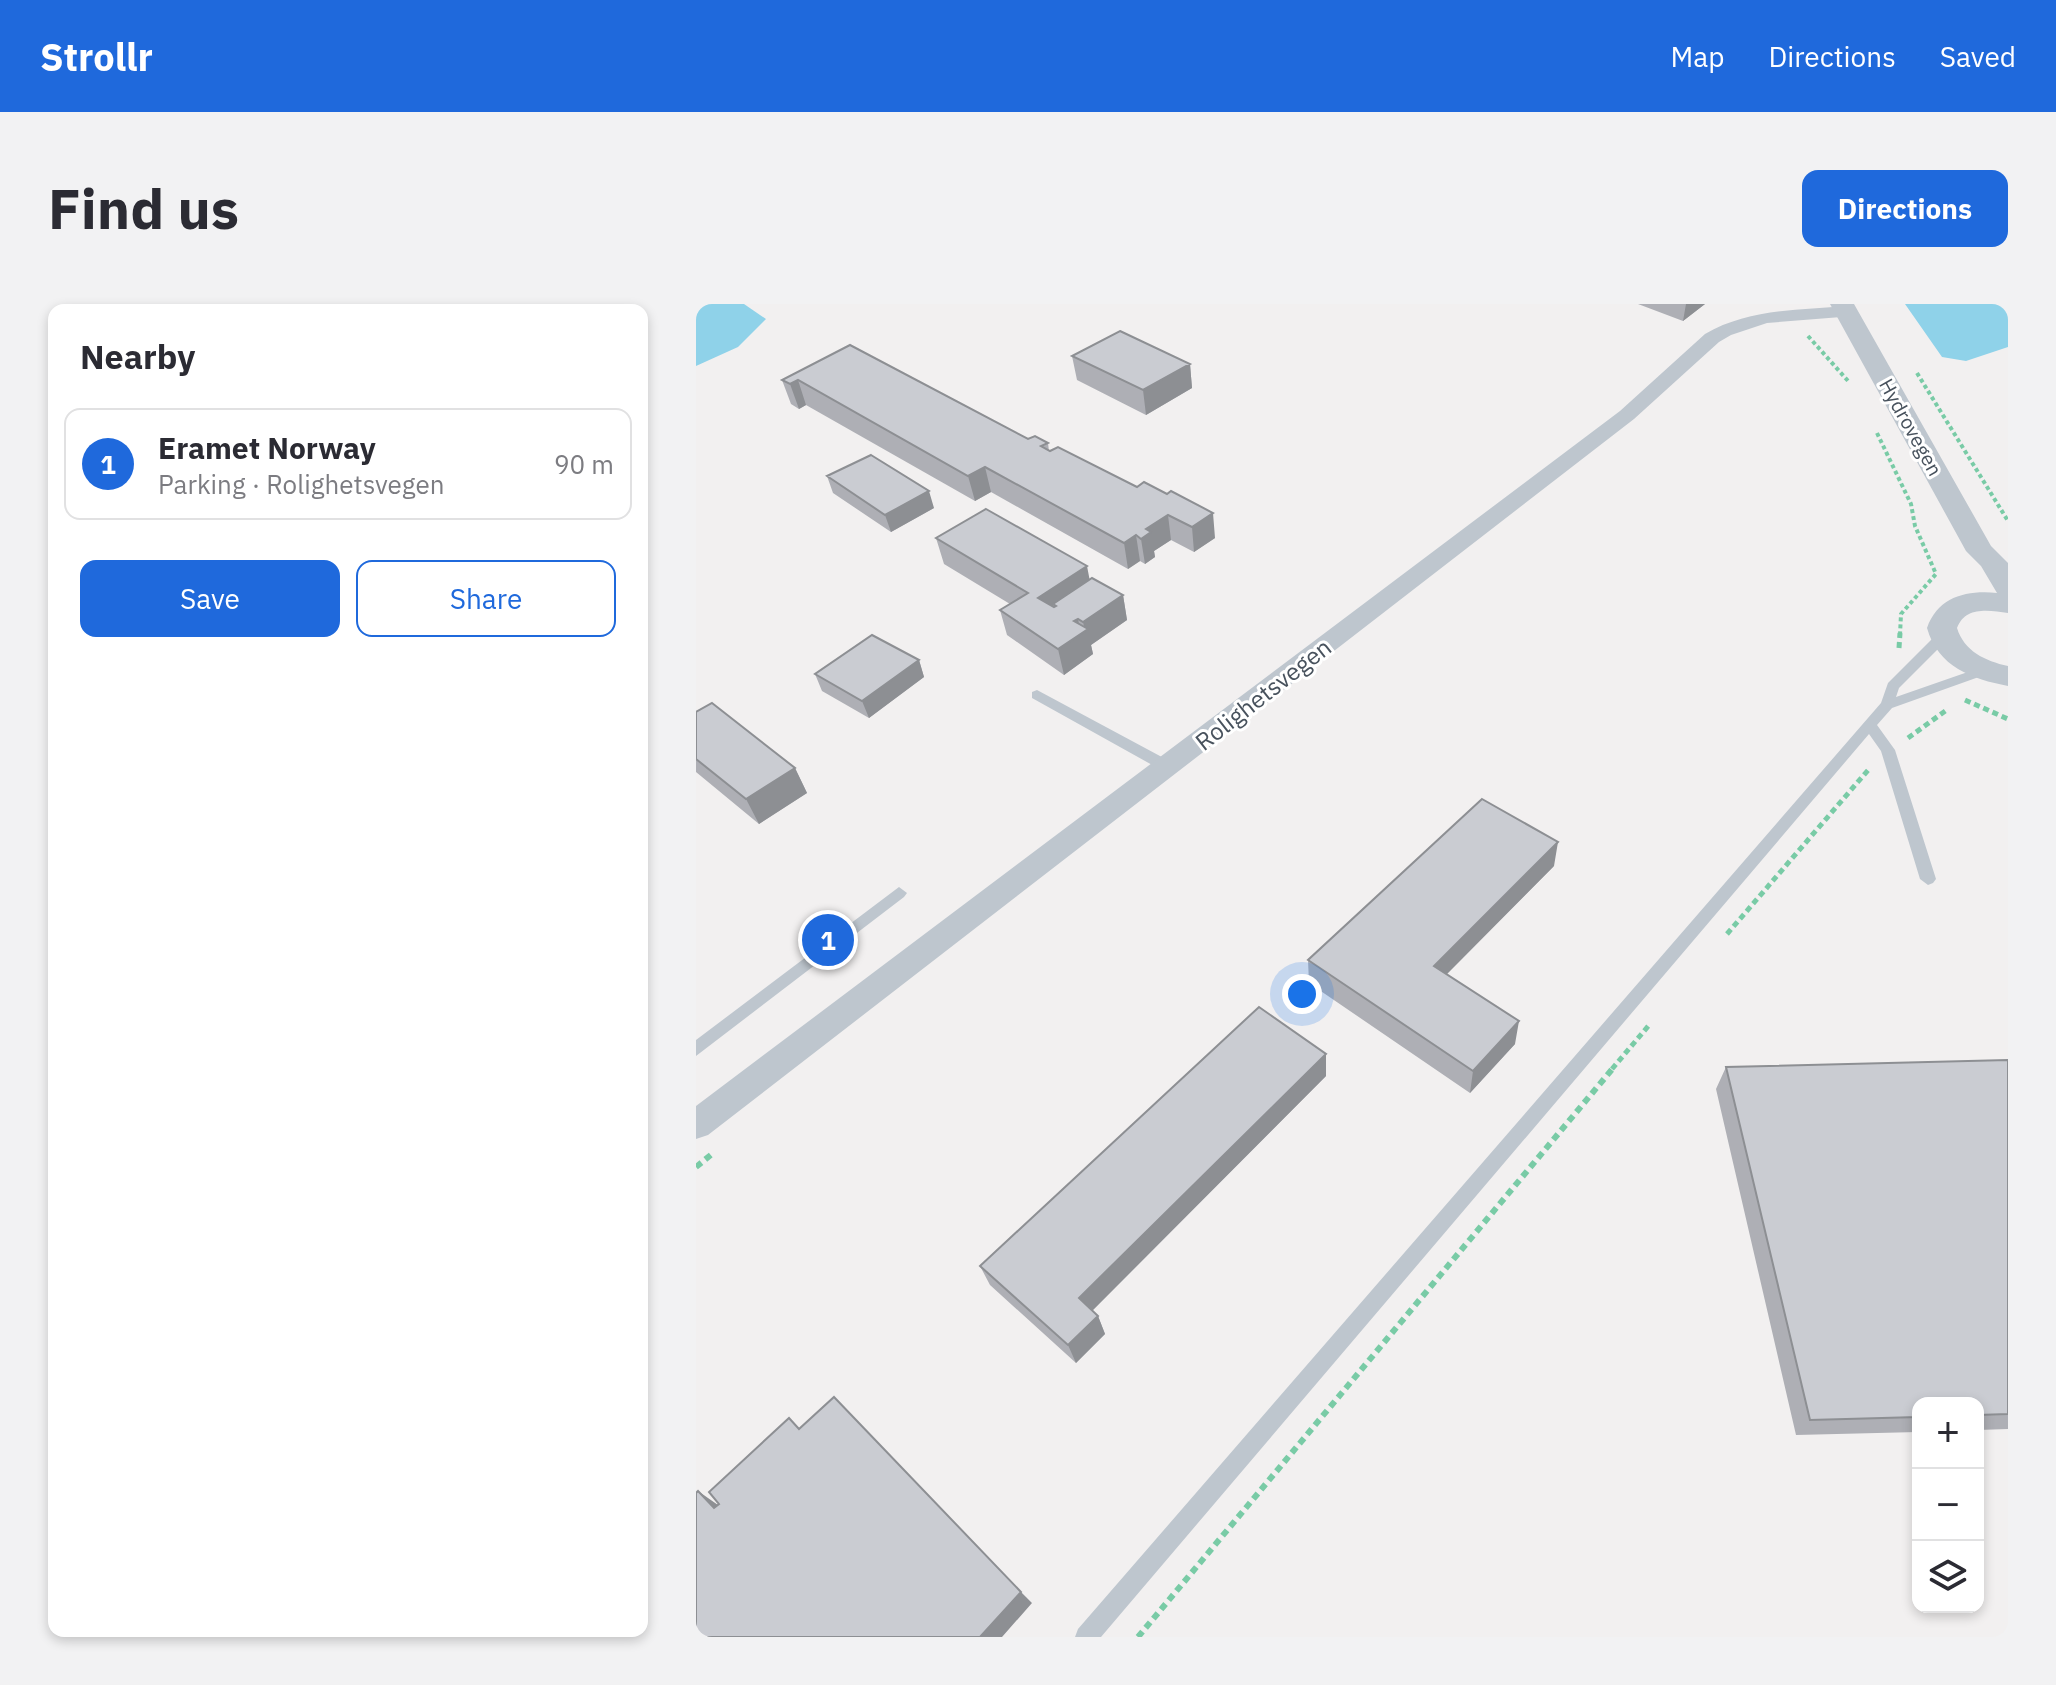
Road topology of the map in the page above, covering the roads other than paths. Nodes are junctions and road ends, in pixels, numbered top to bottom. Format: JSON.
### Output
{"nodes":[{"id":1,"x":1844,"y":308,"type":"edge"},
{"id":2,"x":1980,"y":551,"type":"junction"},
{"id":3,"x":2008,"y":587,"type":"edge"},
{"id":4,"x":1973,"y":602,"type":"junction"},
{"id":5,"x":2008,"y":604,"type":"edge"},
{"id":6,"x":1943,"y":636,"type":"junction"},
{"id":7,"x":1997,"y":673,"type":"edge"},
{"id":8,"x":1037,"y":695,"type":"dead end"},
{"id":9,"x":1887,"y":705,"type":"junction"},
{"id":10,"x":1870,"y":725,"type":"junction"},
{"id":11,"x":1168,"y":767,"type":"junction"},
{"id":12,"x":1928,"y":879,"type":"dead end"},
{"id":13,"x":899,"y":893,"type":"dead end"},
{"id":14,"x":696,"y":1049,"type":"edge"},
{"id":15,"x":699,"y":1118,"type":"edge"},
{"id":16,"x":1086,"y":1637,"type":"edge"}],
"edges":[{"from":1,"to":2,"type":"street","name":"Hydrovegen"},
{"from":1,"to":11,"type":"street","name":"Rolighetsvegen"},
{"from":2,"to":3,"type":"street","name":"Hydrovegen"},
{"from":2,"to":4,"type":"street"},
{"from":4,"to":5,"type":"street"},
{"from":4,"to":6,"type":"street"},
{"from":6,"to":7,"type":"street"},
{"from":6,"to":9,"type":"lane"},
{"from":7,"to":9,"type":"lane"},
{"from":8,"to":11,"type":"lane"},
{"from":9,"to":10,"type":"lane"},
{"from":10,"to":12,"type":"lane"},
{"from":10,"to":16,"type":"lane"},
{"from":11,"to":15,"type":"street","name":"Rolighetsvegen"},
{"from":13,"to":14,"type":"lane"}]}
